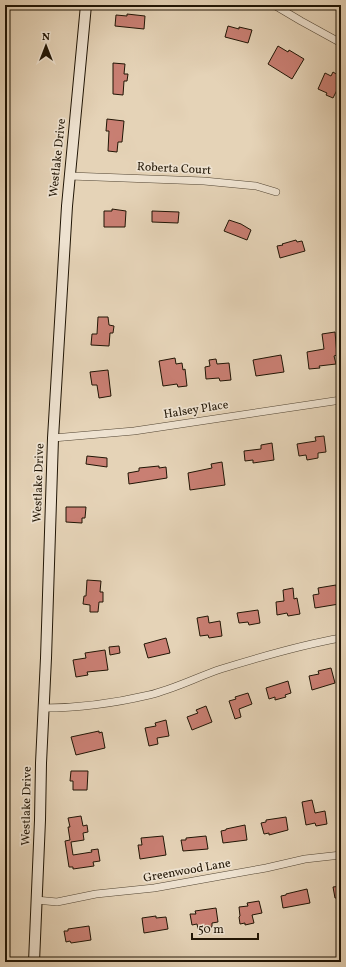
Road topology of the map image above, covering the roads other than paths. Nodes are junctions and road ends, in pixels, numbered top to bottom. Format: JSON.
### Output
{"nodes":[{"id":1,"x":86,"y":5,"type":"edge"},
{"id":2,"x":274,"y":5,"type":"edge"},
{"id":3,"x":341,"y":43,"type":"edge"},
{"id":4,"x":70,"y":176,"type":"junction"},
{"id":5,"x":276,"y":192,"type":"dead end"},
{"id":6,"x":341,"y":400,"type":"edge"},
{"id":7,"x":53,"y":438,"type":"junction"},
{"id":8,"x":341,"y":638,"type":"edge"},
{"id":9,"x":44,"y":708,"type":"junction"},
{"id":10,"x":341,"y":855,"type":"edge"},
{"id":11,"x":36,"y":900,"type":"junction"},
{"id":12,"x":34,"y":962,"type":"edge"}],
"edges":[{"from":1,"to":4,"type":"street","name":"Westlake Drive"},
{"from":2,"to":3,"type":"street"},
{"from":4,"to":5,"type":"street","name":"Roberta Court"},
{"from":4,"to":7,"type":"street","name":"Westlake Drive"},
{"from":6,"to":7,"type":"street","name":"Halsey Place"},
{"from":7,"to":9,"type":"street","name":"Westlake Drive"},
{"from":8,"to":9,"type":"street"},
{"from":9,"to":11,"type":"street","name":"Westlake Drive"},
{"from":10,"to":11,"type":"street","name":"Greenwood Lane"},
{"from":11,"to":12,"type":"street","name":"Westlake Drive"}]}
